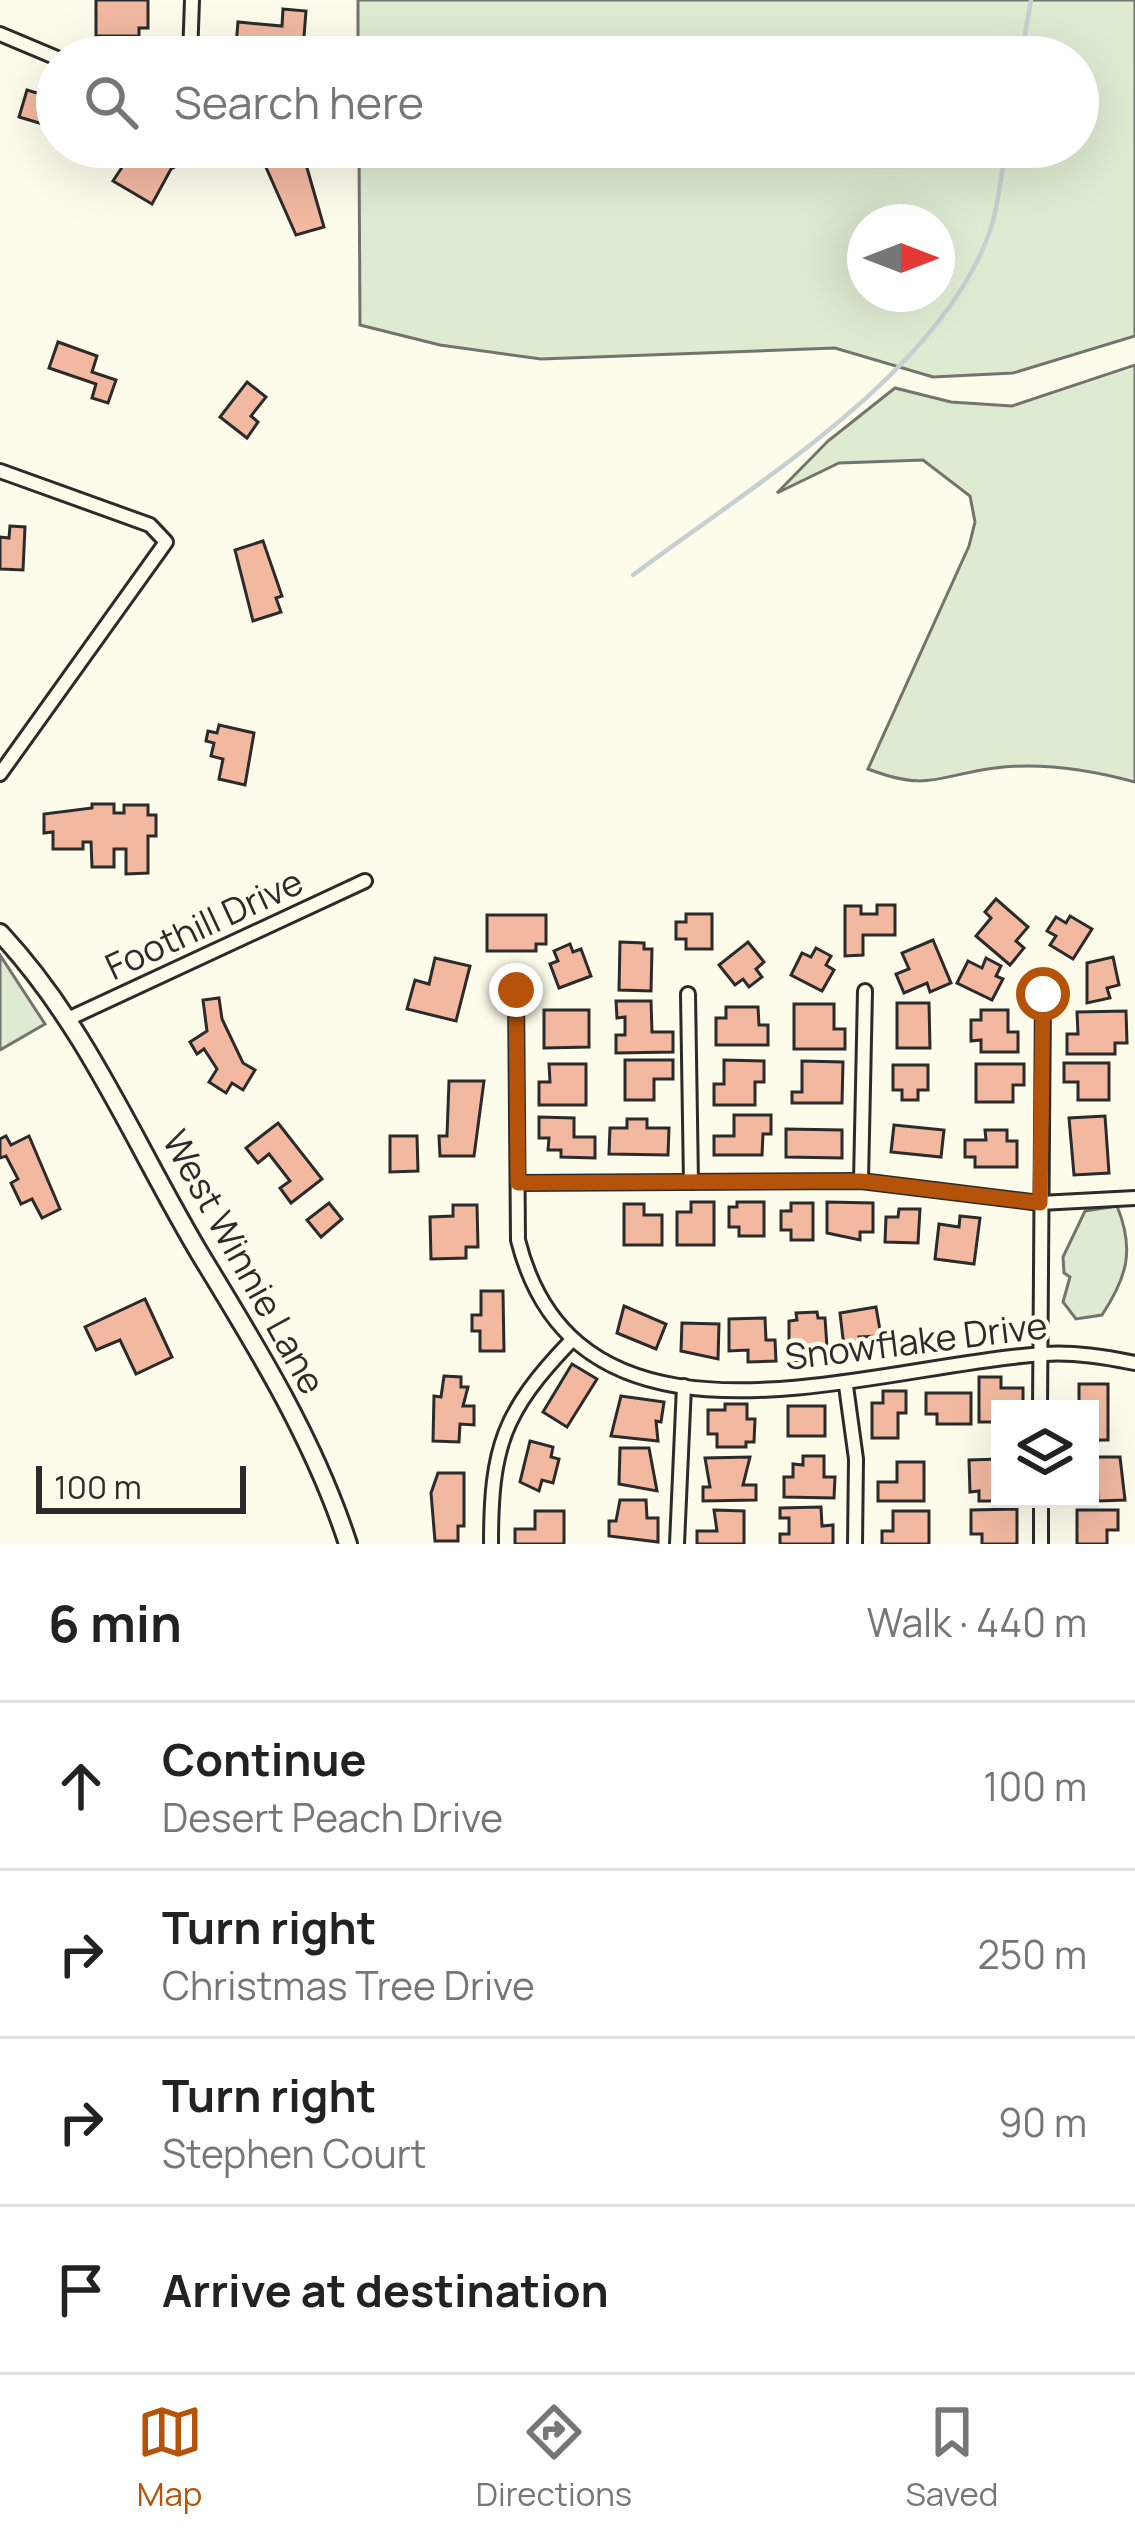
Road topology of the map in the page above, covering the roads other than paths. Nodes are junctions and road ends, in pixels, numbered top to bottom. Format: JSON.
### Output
{"nodes":[{"id":1,"x":192,"y":0,"type":"edge"},
{"id":2,"x":0,"y":34,"type":"edge"},
{"id":3,"x":191,"y":36,"type":"edge"},
{"id":4,"x":36,"y":49,"type":"edge"},
{"id":5,"x":0,"y":471,"type":"edge"},
{"id":6,"x":0,"y":774,"type":"edge"},
{"id":7,"x":365,"y":881,"type":"dead end"},
{"id":8,"x":0,"y":933,"type":"edge"},
{"id":9,"x":516,"y":990,"type":"dead end"},
{"id":10,"x":865,"y":992,"type":"dead end"},
{"id":11,"x":688,"y":994,"type":"dead end"},
{"id":12,"x":1043,"y":994,"type":"dead end"},
{"id":13,"x":68,"y":1019,"type":"junction"},
{"id":14,"x":861,"y":1181,"type":"junction"},
{"id":15,"x":691,"y":1182,"type":"junction"},
{"id":16,"x":518,"y":1183,"type":"junction"},
{"id":17,"x":1135,"y":1198,"type":"edge"},
{"id":18,"x":1040,"y":1203,"type":"junction"},
{"id":19,"x":570,"y":1342,"type":"junction"},
{"id":20,"x":1040,"y":1354,"type":"junction"},
{"id":21,"x":1135,"y":1363,"type":"edge"},
{"id":22,"x":684,"y":1386,"type":"junction"},
{"id":23,"x":846,"y":1386,"type":"junction"},
{"id":24,"x":1040,"y":1400,"type":"edge"},
{"id":25,"x":1041,"y":1508,"type":"edge"},
{"id":26,"x":348,"y":1544,"type":"edge"},
{"id":27,"x":490,"y":1544,"type":"edge"},
{"id":28,"x":677,"y":1544,"type":"edge"},
{"id":29,"x":855,"y":1544,"type":"edge"},
{"id":30,"x":1041,"y":1544,"type":"edge"}],
"edges":[{"from":1,"to":3,"type":"street"},
{"from":2,"to":4,"type":"street"},
{"from":5,"to":6,"type":"street"},
{"from":7,"to":13,"type":"street","name":"Foothill Drive"},
{"from":8,"to":13,"type":"street","name":"West Winnie Lane"},
{"from":9,"to":16,"type":"street"},
{"from":10,"to":14,"type":"street"},
{"from":11,"to":15,"type":"street"},
{"from":12,"to":18,"type":"street"},
{"from":13,"to":26,"type":"street","name":"West Winnie Lane"},
{"from":14,"to":15,"type":"street"},
{"from":14,"to":18,"type":"street"},
{"from":15,"to":16,"type":"street"},
{"from":16,"to":19,"type":"street"},
{"from":17,"to":18,"type":"street"},
{"from":18,"to":20,"type":"street"},
{"from":19,"to":22,"type":"street","name":"Snowflake Drive"},
{"from":19,"to":27,"type":"street"},
{"from":20,"to":21,"type":"street","name":"Snowflake Drive"},
{"from":20,"to":23,"type":"street","name":"Snowflake Drive"},
{"from":20,"to":24,"type":"street"},
{"from":22,"to":23,"type":"street","name":"Snowflake Drive"},
{"from":22,"to":28,"type":"street"},
{"from":23,"to":29,"type":"street"},
{"from":25,"to":30,"type":"street"}]}
